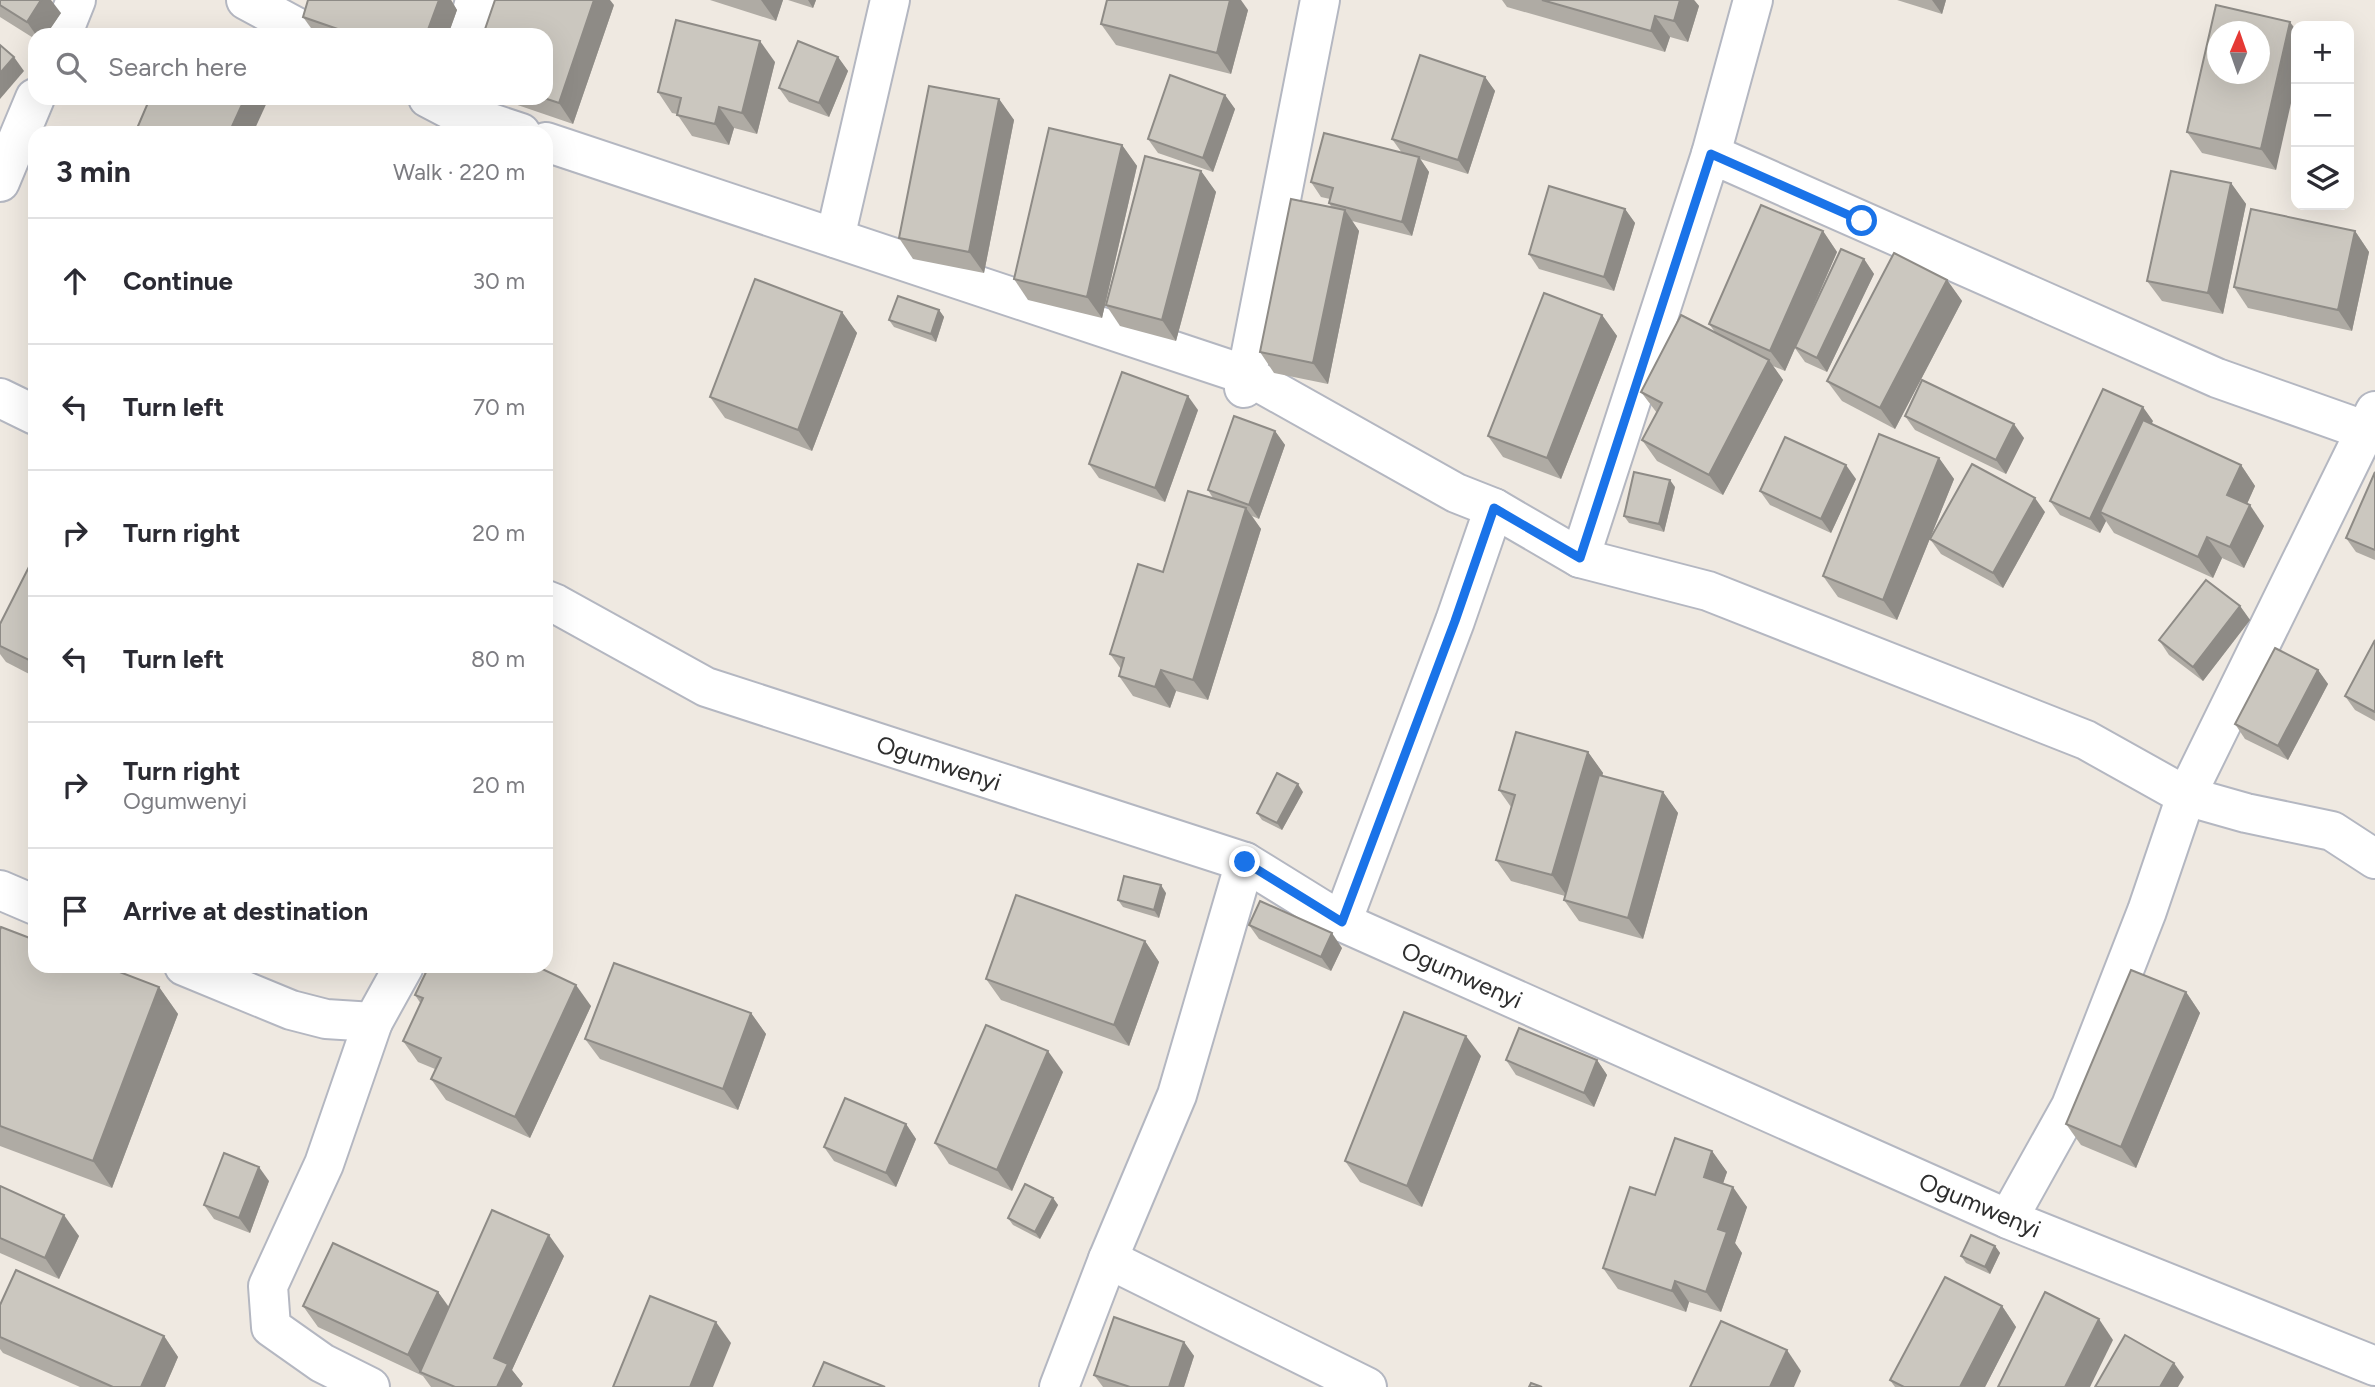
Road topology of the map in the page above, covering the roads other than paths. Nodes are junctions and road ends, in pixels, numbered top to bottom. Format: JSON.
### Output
{"nodes":[{"id":1,"x":76,"y":0,"type":"edge"},
{"id":2,"x":246,"y":0,"type":"edge"},
{"id":3,"x":475,"y":0,"type":"edge"},
{"id":4,"x":890,"y":0,"type":"edge"},
{"id":5,"x":1320,"y":0,"type":"edge"},
{"id":6,"x":1753,"y":0,"type":"edge"},
{"id":7,"x":65,"y":28,"type":"edge"},
{"id":8,"x":298,"y":28,"type":"edge"},
{"id":9,"x":468,"y":28,"type":"edge"},
{"id":10,"x":32,"y":105,"type":"edge"},
{"id":11,"x":451,"y":105,"type":"edge"},
{"id":12,"x":503,"y":126,"type":"edge"},
{"id":13,"x":553,"y":144,"type":"edge"},
{"id":14,"x":1711,"y":154,"type":"junction"},
{"id":15,"x":0,"y":182,"type":"edge"},
{"id":16,"x":835,"y":238,"type":"junction"},
{"id":17,"x":1246,"y":375,"type":"junction"},
{"id":18,"x":0,"y":398,"type":"edge"},
{"id":19,"x":28,"y":412,"type":"edge"},
{"id":20,"x":2372,"y":425,"type":"edge"},
{"id":21,"x":1494,"y":508,"type":"junction"},
{"id":22,"x":1580,"y":558,"type":"junction"},
{"id":23,"x":553,"y":612,"type":"edge"},
{"id":24,"x":2186,"y":796,"type":"junction"},
{"id":25,"x":2375,"y":859,"type":"edge"},
{"id":26,"x":1245,"y":862,"type":"junction"},
{"id":27,"x":0,"y":890,"type":"edge"},
{"id":28,"x":28,"y":902,"type":"edge"},
{"id":29,"x":1342,"y":922,"type":"junction"},
{"id":30,"x":201,"y":973,"type":"edge"},
{"id":31,"x":400,"y":973,"type":"edge"},
{"id":32,"x":373,"y":1022,"type":"junction"},
{"id":33,"x":2008,"y":1219,"type":"junction"},
{"id":34,"x":1108,"y":1259,"type":"junction"},
{"id":35,"x":2375,"y":1366,"type":"edge"},
{"id":36,"x":370,"y":1387,"type":"edge"},
{"id":37,"x":1059,"y":1387,"type":"edge"},
{"id":38,"x":1367,"y":1387,"type":"edge"}],
"edges":[{"from":1,"to":7,"type":"street"},
{"from":2,"to":8,"type":"street"},
{"from":3,"to":9,"type":"street"},
{"from":4,"to":16,"type":"street"},
{"from":5,"to":17,"type":"street"},
{"from":6,"to":14,"type":"street"},
{"from":10,"to":15,"type":"street"},
{"from":11,"to":12,"type":"street"},
{"from":13,"to":16,"type":"street"},
{"from":14,"to":20,"type":"street"},
{"from":14,"to":22,"type":"street"},
{"from":16,"to":17,"type":"street"},
{"from":17,"to":21,"type":"street"},
{"from":18,"to":19,"type":"street"},
{"from":20,"to":24,"type":"street"},
{"from":21,"to":22,"type":"street"},
{"from":21,"to":29,"type":"street"},
{"from":22,"to":24,"type":"street"},
{"from":23,"to":26,"type":"street","name":"Ogumwenyi"},
{"from":24,"to":25,"type":"street"},
{"from":24,"to":33,"type":"street"},
{"from":26,"to":29,"type":"street","name":"Ogumwenyi"},
{"from":26,"to":34,"type":"street"},
{"from":27,"to":28,"type":"street"},
{"from":29,"to":33,"type":"street","name":"Ogumwenyi"},
{"from":30,"to":32,"type":"street"},
{"from":31,"to":32,"type":"street"},
{"from":32,"to":36,"type":"street"},
{"from":33,"to":35,"type":"street","name":"Ogumwenyi"},
{"from":34,"to":37,"type":"street"},
{"from":34,"to":38,"type":"street"}]}
